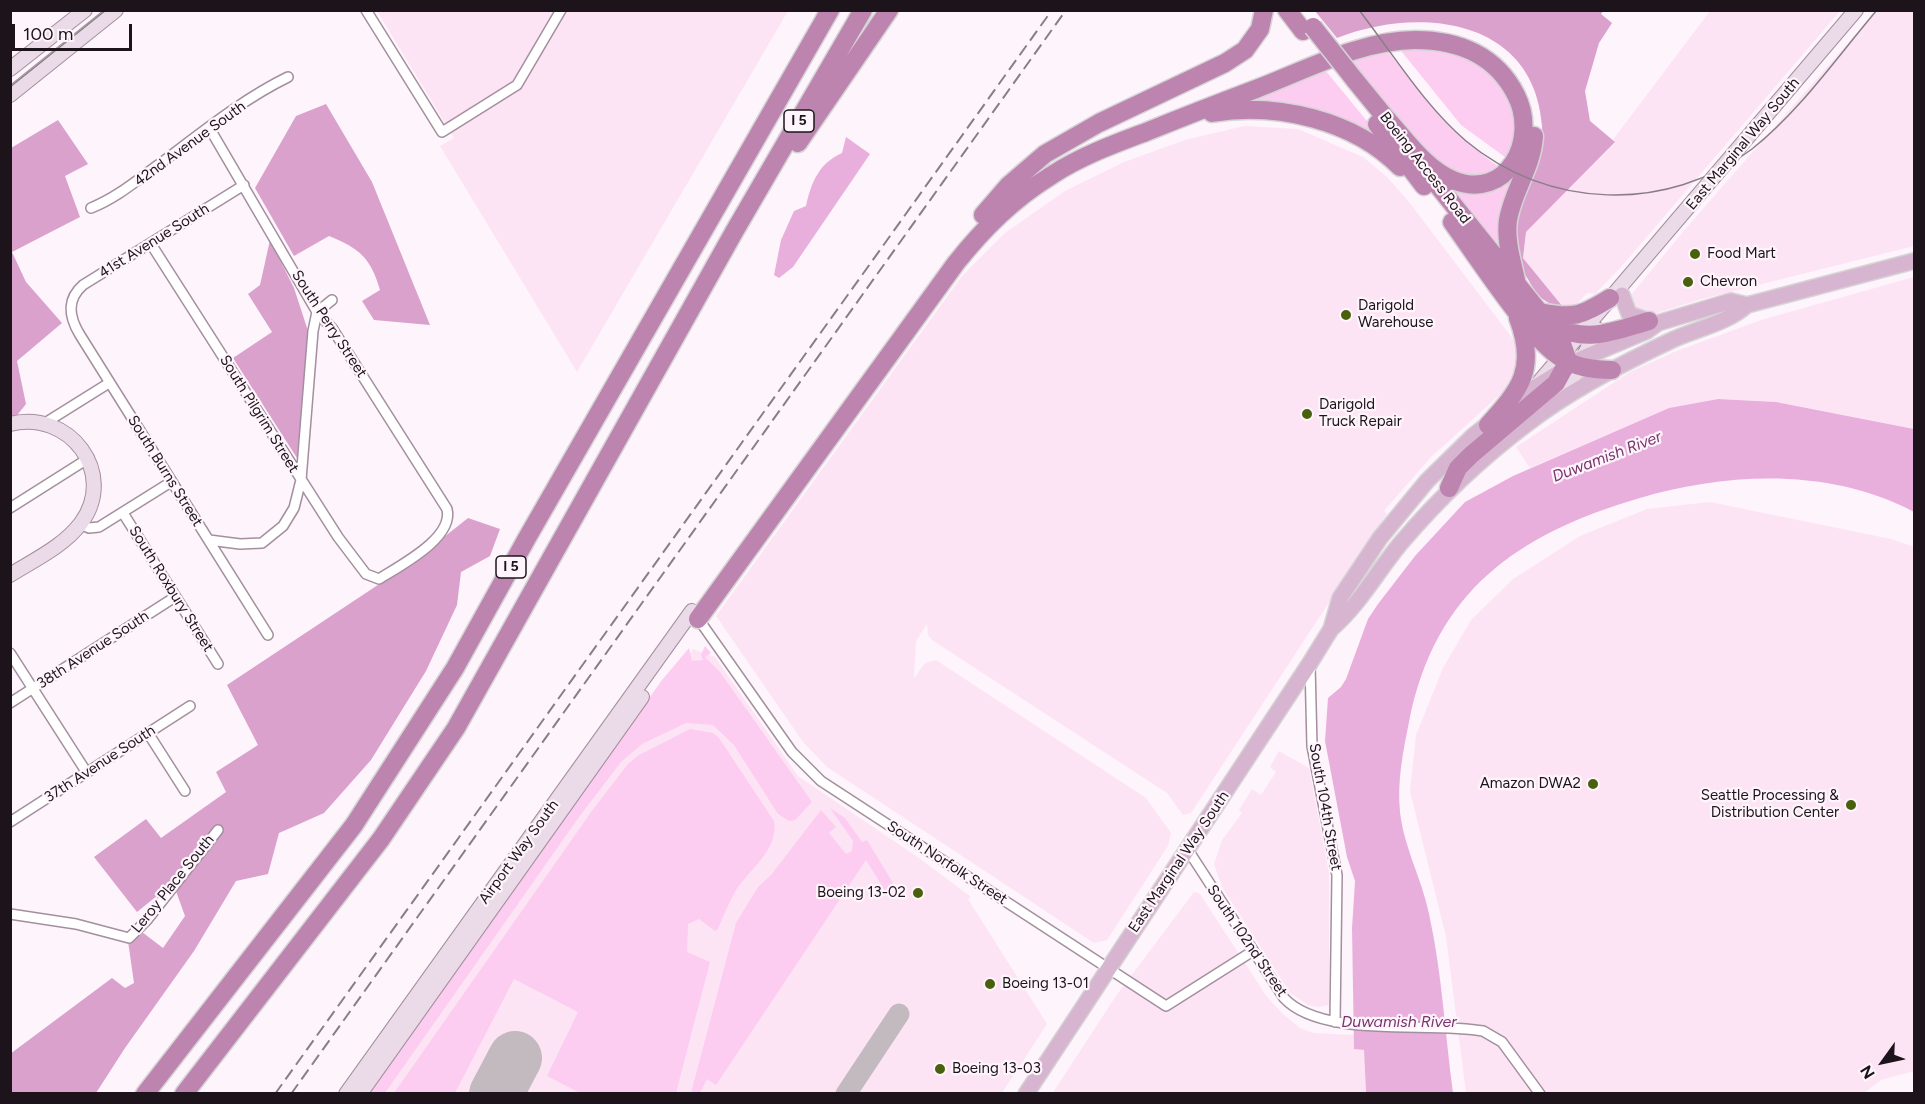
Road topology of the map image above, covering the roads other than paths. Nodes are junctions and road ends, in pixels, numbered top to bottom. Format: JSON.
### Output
{"nodes":[{"id":1,"x":85,"y":10,"type":"edge"},
{"id":2,"x":116,"y":10,"type":"edge"},
{"id":3,"x":366,"y":10,"type":"edge"},
{"id":4,"x":561,"y":10,"type":"edge"},
{"id":5,"x":830,"y":10,"type":"edge"},
{"id":6,"x":863,"y":10,"type":"edge"},
{"id":7,"x":890,"y":10,"type":"edge"},
{"id":8,"x":1264,"y":10,"type":"edge"},
{"id":9,"x":1287,"y":10,"type":"edge"},
{"id":10,"x":1299,"y":10,"type":"edge"},
{"id":11,"x":1856,"y":10,"type":"edge"},
{"id":12,"x":1308,"y":29,"type":"junction"},
{"id":13,"x":10,"y":69,"type":"edge"},
{"id":14,"x":288,"y":77,"type":"dead end"},
{"id":15,"x":1349,"y":81,"type":"junction"},
{"id":16,"x":10,"y":95,"type":"edge"},
{"id":17,"x":1387,"y":119,"type":"junction"},
{"id":18,"x":1161,"y":126,"type":"junction"},
{"id":19,"x":210,"y":129,"type":"junction"},
{"id":20,"x":244,"y":184,"type":"junction"},
{"id":21,"x":992,"y":206,"type":"junction"},
{"id":22,"x":91,"y":208,"type":"dead end"},
{"id":23,"x":1444,"y":210,"type":"junction"},
{"id":24,"x":734,"y":232,"type":"junction"},
{"id":25,"x":151,"y":244,"type":"junction"},
{"id":26,"x":1914,"y":261,"type":"edge"},
{"id":27,"x":1518,"y":285,"type":"junction"},
{"id":28,"x":1616,"y":296,"type":"junction"},
{"id":29,"x":332,"y":300,"type":"dead end"},
{"id":30,"x":70,"y":303,"type":"joint"},
{"id":31,"x":1513,"y":305,"type":"junction"},
{"id":32,"x":1747,"y":305,"type":"junction"},
{"id":33,"x":317,"y":312,"type":"junction"},
{"id":34,"x":1546,"y":319,"type":"junction"},
{"id":35,"x":1654,"y":322,"type":"junction"},
{"id":36,"x":1586,"y":336,"type":"junction"},
{"id":37,"x":1571,"y":361,"type":"junction"},
{"id":38,"x":1612,"y":370,"type":"junction"},
{"id":39,"x":109,"y":383,"type":"junction"},
{"id":40,"x":1548,"y":408,"type":"junction"},
{"id":41,"x":45,"y":423,"type":"junction"},
{"id":42,"x":10,"y":424,"type":"edge"},
{"id":43,"x":1488,"y":425,"type":"junction"},
{"id":44,"x":89,"y":458,"type":"junction"},
{"id":45,"x":301,"y":480,"type":"junction"},
{"id":46,"x":171,"y":482,"type":"junction"},
{"id":47,"x":1449,"y":488,"type":"junction"},
{"id":48,"x":10,"y":508,"type":"edge"},
{"id":49,"x":123,"y":513,"type":"junction"},
{"id":50,"x":80,"y":524,"type":"junction"},
{"id":51,"x":209,"y":540,"type":"junction"},
{"id":52,"x":10,"y":575,"type":"edge"},
{"id":53,"x":373,"y":578,"type":"joint"},
{"id":54,"x":176,"y":597,"type":"junction"},
{"id":55,"x":695,"y":615,"type":"junction"},
{"id":56,"x":1331,"y":629,"type":"junction"},
{"id":57,"x":268,"y":634,"type":"dead end"},
{"id":58,"x":10,"y":653,"type":"edge"},
{"id":59,"x":1310,"y":663,"type":"junction"},
{"id":60,"x":218,"y":664,"type":"dead end"},
{"id":61,"x":33,"y":688,"type":"junction"},
{"id":62,"x":10,"y":702,"type":"edge"},
{"id":63,"x":190,"y":706,"type":"dead end"},
{"id":64,"x":148,"y":732,"type":"junction"},
{"id":65,"x":87,"y":773,"type":"junction"},
{"id":66,"x":185,"y":791,"type":"dead end"},
{"id":67,"x":10,"y":822,"type":"edge"},
{"id":68,"x":218,"y":830,"type":"dead end"},
{"id":69,"x":1188,"y":849,"type":"junction"},
{"id":70,"x":10,"y":914,"type":"edge"},
{"id":71,"x":1253,"y":951,"type":"junction"},
{"id":72,"x":1109,"y":967,"type":"junction"},
{"id":73,"x":1335,"y":1023,"type":"junction"},
{"id":74,"x":145,"y":1094,"type":"edge"},
{"id":75,"x":184,"y":1094,"type":"edge"},
{"id":76,"x":346,"y":1094,"type":"edge"},
{"id":77,"x":360,"y":1094,"type":"edge"},
{"id":78,"x":1026,"y":1094,"type":"edge"},
{"id":79,"x":1540,"y":1094,"type":"edge"}],
"edges":[{"from":1,"to":13,"type":"main road"},
{"from":2,"to":16,"type":"main road"},
{"from":3,"to":4,"type":"street"},
{"from":5,"to":74,"type":"highway","number":"I 5"},
{"from":6,"to":24,"type":"highway","number":"I 5"},
{"from":7,"to":24,"type":"highway"},
{"from":8,"to":21,"type":"highway"},
{"from":9,"to":12,"type":"highway","name":"Boeing Access Road"},
{"from":10,"to":12,"type":"highway","name":"Boeing Access Road"},
{"from":11,"to":28,"type":"main road","name":"East Marginal Way South"},
{"from":12,"to":15,"type":"highway","name":"Boeing Access Road"},
{"from":14,"to":19,"type":"street","name":"42nd Avenue South"},
{"from":15,"to":17,"type":"highway","name":"Boeing Access Road"},
{"from":15,"to":23,"type":"highway","name":"Boeing Access Road"},
{"from":17,"to":18,"type":"highway"},
{"from":17,"to":27,"type":"highway","name":"Boeing Access Road"},
{"from":18,"to":23,"type":"highway"},
{"from":18,"to":55,"type":"highway"},
{"from":19,"to":20,"type":"street","name":"South Perry Street"},
{"from":19,"to":22,"type":"street","name":"42nd Avenue South"},
{"from":20,"to":25,"type":"street","name":"41st Avenue South"},
{"from":20,"to":33,"type":"street","name":"South Perry Street"},
{"from":21,"to":27,"type":"highway"},
{"from":21,"to":55,"type":"highway"},
{"from":23,"to":31,"type":"highway","name":"Boeing Access Road"},
{"from":24,"to":75,"type":"highway","number":"I 5"},
{"from":25,"to":30,"type":"street","name":"41st Avenue South"},
{"from":25,"to":45,"type":"street","name":"South Pilgrim Street"},
{"from":26,"to":32,"type":"main road"},
{"from":27,"to":34,"type":"highway","name":"Boeing Access Road"},
{"from":28,"to":34,"type":"highway"},
{"from":28,"to":35,"type":"main road"},
{"from":28,"to":36,"type":"main road","name":"East Marginal Way South"},
{"from":29,"to":33,"type":"street"},
{"from":30,"to":39,"type":"street","name":"South Burns Street"},
{"from":31,"to":37,"type":"highway"},
{"from":31,"to":43,"type":"highway"},
{"from":32,"to":35,"type":"main road","name":"East Marginal Way South"},
{"from":32,"to":38,"type":"main road","name":"East Marginal Way South"},
{"from":33,"to":45,"type":"street"},
{"from":33,"to":53,"type":"street","name":"South Perry Street"},
{"from":34,"to":36,"type":"highway"},
{"from":34,"to":37,"type":"highway","name":"Boeing Access Road"},
{"from":35,"to":36,"type":"highway"},
{"from":35,"to":37,"type":"main road","name":"East Marginal Way South"},
{"from":36,"to":37,"type":"main road","name":"East Marginal Way South"},
{"from":37,"to":38,"type":"highway"},
{"from":37,"to":40,"type":"main road","name":"East Marginal Way South"},
{"from":37,"to":43,"type":"main road","name":"East Marginal Way South"},
{"from":37,"to":47,"type":"highway"},
{"from":38,"to":40,"type":"main road","name":"East Marginal Way South"},
{"from":39,"to":41,"type":"street"},
{"from":39,"to":46,"type":"street","name":"South Burns Street"},
{"from":40,"to":47,"type":"main road","name":"East Marginal Way South"},
{"from":41,"to":42,"type":"main road"},
{"from":41,"to":44,"type":"main road"},
{"from":43,"to":56,"type":"main road","name":"East Marginal Way South"},
{"from":44,"to":48,"type":"street"},
{"from":44,"to":50,"type":"main road"},
{"from":45,"to":51,"type":"street"},
{"from":45,"to":53,"type":"street","name":"South Pilgrim Street"},
{"from":46,"to":49,"type":"street"},
{"from":46,"to":51,"type":"street","name":"South Burns Street"},
{"from":47,"to":56,"type":"main road","name":"East Marginal Way South"},
{"from":49,"to":50,"type":"street"},
{"from":49,"to":54,"type":"street","name":"South Roxbury Street"},
{"from":50,"to":52,"type":"main road"},
{"from":51,"to":57,"type":"street","name":"South Burns Street"},
{"from":54,"to":60,"type":"street","name":"South Roxbury Street"},
{"from":54,"to":61,"type":"street","name":"38th Avenue South"},
{"from":55,"to":72,"type":"street","name":"South Norfolk Street"},
{"from":55,"to":76,"type":"main road","name":"Airport Way South"},
{"from":55,"to":77,"type":"main road","name":"Airport Way South"},
{"from":56,"to":59,"type":"main road","name":"East Marginal Way South"},
{"from":58,"to":61,"type":"street"},
{"from":59,"to":69,"type":"main road","name":"East Marginal Way South"},
{"from":59,"to":73,"type":"street","name":"South 104th Street"},
{"from":61,"to":62,"type":"street","name":"38th Avenue South"},
{"from":61,"to":65,"type":"street"},
{"from":63,"to":64,"type":"street","name":"37th Avenue South"},
{"from":64,"to":65,"type":"street","name":"37th Avenue South"},
{"from":64,"to":66,"type":"street"},
{"from":65,"to":67,"type":"street","name":"37th Avenue South"},
{"from":68,"to":70,"type":"street","name":"Leroy Place South"},
{"from":69,"to":71,"type":"street","name":"South 102nd Street"},
{"from":69,"to":72,"type":"main road","name":"East Marginal Way South"},
{"from":71,"to":72,"type":"street","name":"South Norfolk Street"},
{"from":71,"to":73,"type":"street","name":"South 102nd Street"},
{"from":72,"to":78,"type":"main road","name":"East Marginal Way South"},
{"from":73,"to":79,"type":"street","name":"South 102nd Street"}]}
